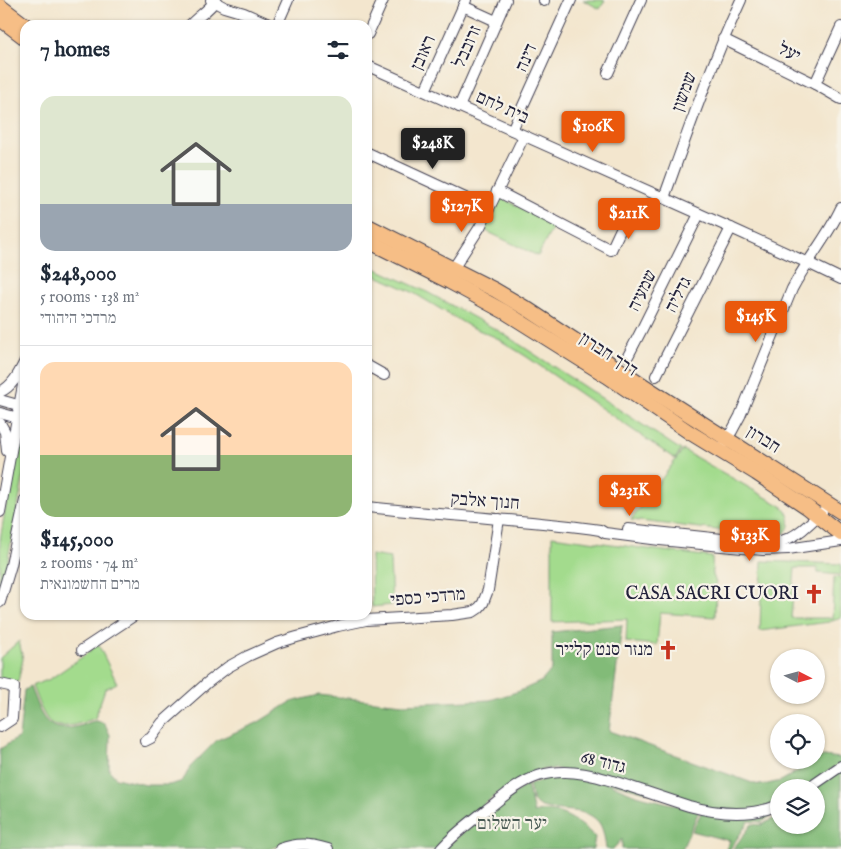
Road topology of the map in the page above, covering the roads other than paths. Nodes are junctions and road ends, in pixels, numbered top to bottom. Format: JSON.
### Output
{"nodes":[{"id":1,"x":228,"y":0,"type":"edge"},
{"id":2,"x":288,"y":0,"type":"edge"},
{"id":3,"x":383,"y":0,"type":"edge"},
{"id":4,"x":506,"y":0,"type":"edge"},
{"id":5,"x":571,"y":0,"type":"edge"},
{"id":6,"x":641,"y":0,"type":"edge"},
{"id":7,"x":741,"y":0,"type":"edge"},
{"id":8,"x":214,"y":1,"type":"edge"},
{"id":9,"x":464,"y":3,"type":"edge"},
{"id":10,"x":0,"y":6,"type":"edge"},
{"id":11,"x":244,"y":13,"type":"junction"},
{"id":12,"x":0,"y":19,"type":"edge"},
{"id":13,"x":195,"y":20,"type":"edge"},
{"id":14,"x":259,"y":20,"type":"edge"},
{"id":15,"x":279,"y":20,"type":"edge"},
{"id":16,"x":20,"y":21,"type":"edge"},
{"id":17,"x":496,"y":21,"type":"junction"},
{"id":18,"x":372,"y":25,"type":"edge"},
{"id":19,"x":841,"y":27,"type":"edge"},
{"id":20,"x":20,"y":34,"type":"edge"},
{"id":21,"x":723,"y":40,"type":"junction"},
{"id":22,"x":372,"y":68,"type":"edge"},
{"id":23,"x":608,"y":72,"type":"dead end"},
{"id":24,"x":815,"y":84,"type":"junction"},
{"id":25,"x":425,"y":91,"type":"junction"},
{"id":26,"x":841,"y":99,"type":"edge"},
{"id":27,"x":459,"y":107,"type":"junction"},
{"id":28,"x":512,"y":130,"type":"junction"},
{"id":29,"x":524,"y":136,"type":"junction"},
{"id":30,"x":372,"y":155,"type":"edge"},
{"id":31,"x":497,"y":192,"type":"junction"},
{"id":32,"x":664,"y":198,"type":"junction"},
{"id":33,"x":841,"y":208,"type":"edge"},
{"id":34,"x":489,"y":209,"type":"junction"},
{"id":35,"x":699,"y":214,"type":"junction"},
{"id":36,"x":625,"y":220,"type":"dead end"},
{"id":37,"x":372,"y":228,"type":"edge"},
{"id":38,"x":731,"y":228,"type":"junction"},
{"id":39,"x":372,"y":243,"type":"edge"},
{"id":40,"x":808,"y":263,"type":"junction"},
{"id":41,"x":452,"y":275,"type":"junction"},
{"id":42,"x":841,"y":279,"type":"edge"},
{"id":43,"x":628,"y":356,"type":"dead end"},
{"id":44,"x":372,"y":368,"type":"edge"},
{"id":45,"x":20,"y":370,"type":"edge"},
{"id":46,"x":384,"y":375,"type":"dead end"},
{"id":47,"x":656,"y":376,"type":"dead end"},
{"id":48,"x":0,"y":392,"type":"edge"},
{"id":49,"x":0,"y":400,"type":"edge"},
{"id":50,"x":20,"y":405,"type":"edge"},
{"id":51,"x":0,"y":413,"type":"edge"},
{"id":52,"x":20,"y":419,"type":"edge"},
{"id":53,"x":0,"y":423,"type":"edge"},
{"id":54,"x":20,"y":423,"type":"edge"},
{"id":55,"x":727,"y":439,"type":"junction"},
{"id":56,"x":719,"y":451,"type":"junction"},
{"id":57,"x":7,"y":471,"type":"junction"},
{"id":58,"x":372,"y":507,"type":"edge"},
{"id":59,"x":838,"y":510,"type":"edge"},
{"id":60,"x":0,"y":512,"type":"edge"},
{"id":61,"x":818,"y":516,"type":"junction"},
{"id":62,"x":499,"y":519,"type":"junction"},
{"id":63,"x":20,"y":523,"type":"edge"},
{"id":64,"x":600,"y":530,"type":"junction"},
{"id":65,"x":841,"y":534,"type":"edge"},
{"id":66,"x":841,"y":541,"type":"edge"},
{"id":67,"x":0,"y":602,"type":"edge"},
{"id":68,"x":372,"y":617,"type":"edge"},
{"id":69,"x":127,"y":620,"type":"edge"},
{"id":70,"x":356,"y":620,"type":"edge"},
{"id":71,"x":82,"y":650,"type":"dead end"},
{"id":72,"x":0,"y":684,"type":"edge"},
{"id":73,"x":0,"y":727,"type":"edge"},
{"id":74,"x":145,"y":741,"type":"dead end"},
{"id":75,"x":841,"y":766,"type":"edge"},
{"id":76,"x":823,"y":779,"type":"edge"},
{"id":77,"x":770,"y":808,"type":"edge"},
{"id":78,"x":280,"y":849,"type":"edge"},
{"id":79,"x":328,"y":849,"type":"edge"},
{"id":80,"x":441,"y":849,"type":"edge"}],
"edges":[{"from":1,"to":11,"type":"street"},
{"from":2,"to":15,"type":"street"},
{"from":3,"to":18,"type":"street"},
{"from":4,"to":17,"type":"street","name":"זרובבל"},
{"from":5,"to":28,"type":"street","name":"דינה"},
{"from":6,"to":23,"type":"street"},
{"from":7,"to":21,"type":"street","name":"שמשון"},
{"from":8,"to":11,"type":"street"},
{"from":8,"to":13,"type":"street"},
{"from":9,"to":17,"type":"street"},
{"from":9,"to":25,"type":"street","name":"ראובן"},
{"from":10,"to":16,"type":"highway"},
{"from":11,"to":14,"type":"street"},
{"from":12,"to":20,"type":"highway"},
{"from":17,"to":27,"type":"street","name":"זרובבל"},
{"from":19,"to":24,"type":"street"},
{"from":21,"to":24,"type":"street","name":"יעל"},
{"from":21,"to":32,"type":"street","name":"שמשון"},
{"from":22,"to":25,"type":"street","name":"בית לחם"},
{"from":24,"to":26,"type":"street","name":"יעל"},
{"from":25,"to":27,"type":"street","name":"בית לחם"},
{"from":27,"to":28,"type":"street","name":"בית לחם"},
{"from":28,"to":29,"type":"street","name":"בית לחם"},
{"from":29,"to":31,"type":"street"},
{"from":29,"to":32,"type":"street","name":"בית לחם"},
{"from":30,"to":34,"type":"street"},
{"from":31,"to":34,"type":"street"},
{"from":31,"to":36,"type":"street"},
{"from":32,"to":35,"type":"street","name":"בית לחם"},
{"from":33,"to":40,"type":"street"},
{"from":34,"to":41,"type":"street"},
{"from":35,"to":38,"type":"street","name":"בית לחם"},
{"from":35,"to":43,"type":"street","name":"שמעיה"},
{"from":37,"to":41,"type":"highway","name":"דרך חברון"},
{"from":38,"to":40,"type":"street","name":"בית לחם"},
{"from":38,"to":47,"type":"street","name":"גדליה"},
{"from":39,"to":41,"type":"highway","name":"דרך חברון"},
{"from":40,"to":42,"type":"street","name":"בית לחם"},
{"from":40,"to":55,"type":"street"},
{"from":41,"to":55,"type":"highway","name":"דרך חברון"},
{"from":41,"to":56,"type":"highway","name":"דרך חברון"},
{"from":44,"to":46,"type":"street"},
{"from":45,"to":48,"type":"street"},
{"from":49,"to":50,"type":"street"},
{"from":51,"to":52,"type":"street"},
{"from":53,"to":57,"type":"street"},
{"from":54,"to":57,"type":"street"},
{"from":55,"to":56,"type":"street"},
{"from":55,"to":59,"type":"highway","name":"חברון"},
{"from":56,"to":61,"type":"highway","name":"דרך חברון"},
{"from":57,"to":60,"type":"street"},
{"from":58,"to":62,"type":"street","name":"חנוך אלבק"},
{"from":59,"to":61,"type":"street","name":"חנוך אלבק"},
{"from":61,"to":64,"type":"street","name":"חנוך אלבק"},
{"from":61,"to":65,"type":"highway"},
{"from":62,"to":64,"type":"street","name":"חנוך אלבק"},
{"from":62,"to":68,"type":"street","name":"מרדכי כספי"},
{"from":63,"to":67,"type":"street"},
{"from":64,"to":66,"type":"street","name":"חנוך אלבק"},
{"from":69,"to":71,"type":"street"},
{"from":70,"to":74,"type":"street","name":"מרדכי כספי"},
{"from":72,"to":73,"type":"street"},
{"from":75,"to":76,"type":"street"},
{"from":77,"to":80,"type":"street","name":"גדוד 68"},
{"from":78,"to":79,"type":"street"}]}
